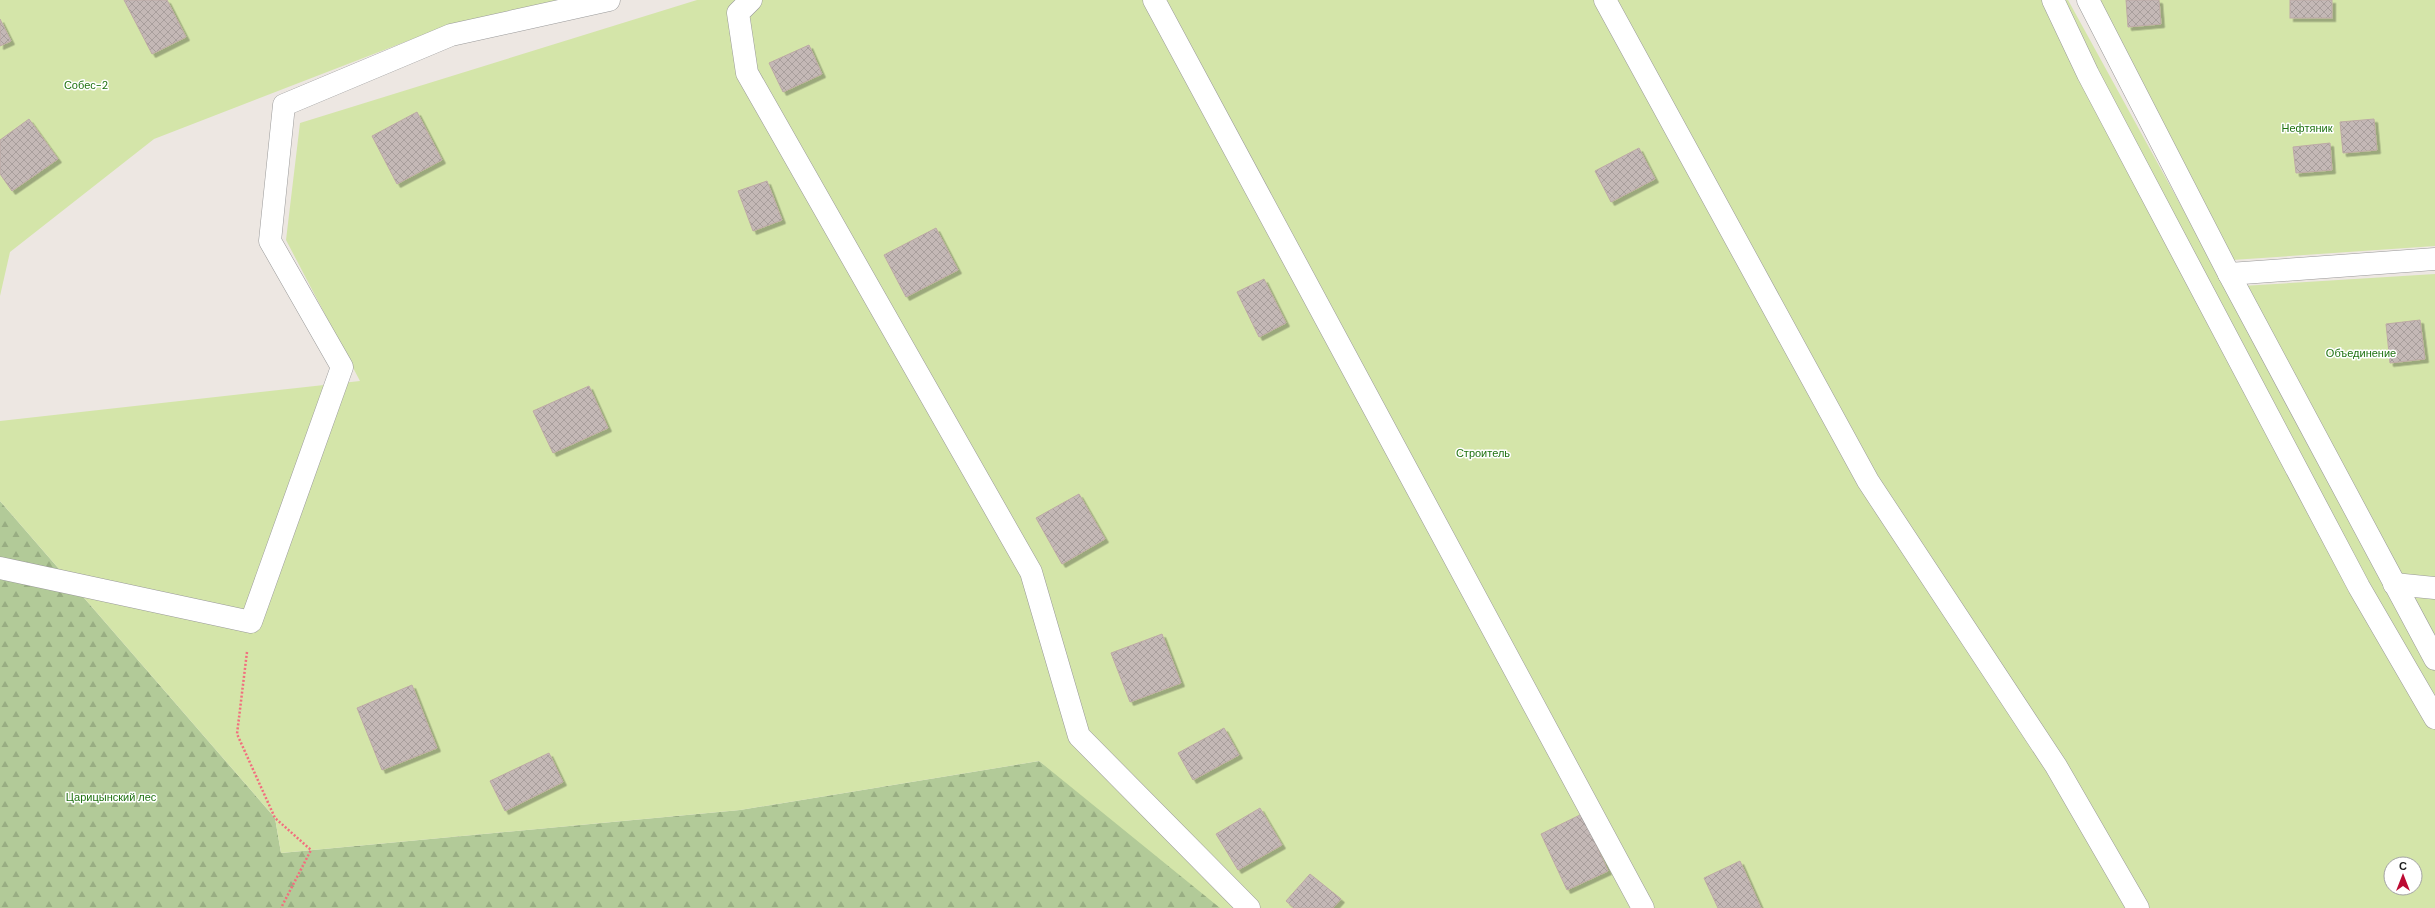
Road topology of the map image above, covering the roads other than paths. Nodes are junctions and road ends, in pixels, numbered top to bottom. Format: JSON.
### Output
{"nodes":[{"id":1,"x":609,"y":0,"type":"edge"},
{"id":2,"x":751,"y":0,"type":"edge"},
{"id":3,"x":1154,"y":0,"type":"edge"},
{"id":4,"x":1605,"y":0,"type":"edge"},
{"id":5,"x":2054,"y":0,"type":"edge"},
{"id":6,"x":2088,"y":0,"type":"edge"},
{"id":7,"x":2435,"y":259,"type":"edge"},
{"id":8,"x":2229,"y":274,"type":"junction"},
{"id":9,"x":0,"y":568,"type":"edge"},
{"id":10,"x":2394,"y":584,"type":"junction"},
{"id":11,"x":2435,"y":588,"type":"edge"},
{"id":12,"x":2435,"y":659,"type":"edge"},
{"id":13,"x":2435,"y":718,"type":"edge"},
{"id":14,"x":1249,"y":908,"type":"edge"},
{"id":15,"x":1643,"y":908,"type":"edge"},
{"id":16,"x":2138,"y":908,"type":"edge"}],
"edges":[{"from":1,"to":9,"type":"lane"},
{"from":2,"to":14,"type":"lane"},
{"from":3,"to":15,"type":"lane"},
{"from":4,"to":16,"type":"lane"},
{"from":5,"to":13,"type":"lane"},
{"from":6,"to":8,"type":"lane"},
{"from":7,"to":8,"type":"lane"},
{"from":8,"to":10,"type":"lane"},
{"from":10,"to":11,"type":"lane"},
{"from":10,"to":12,"type":"lane"}]}
